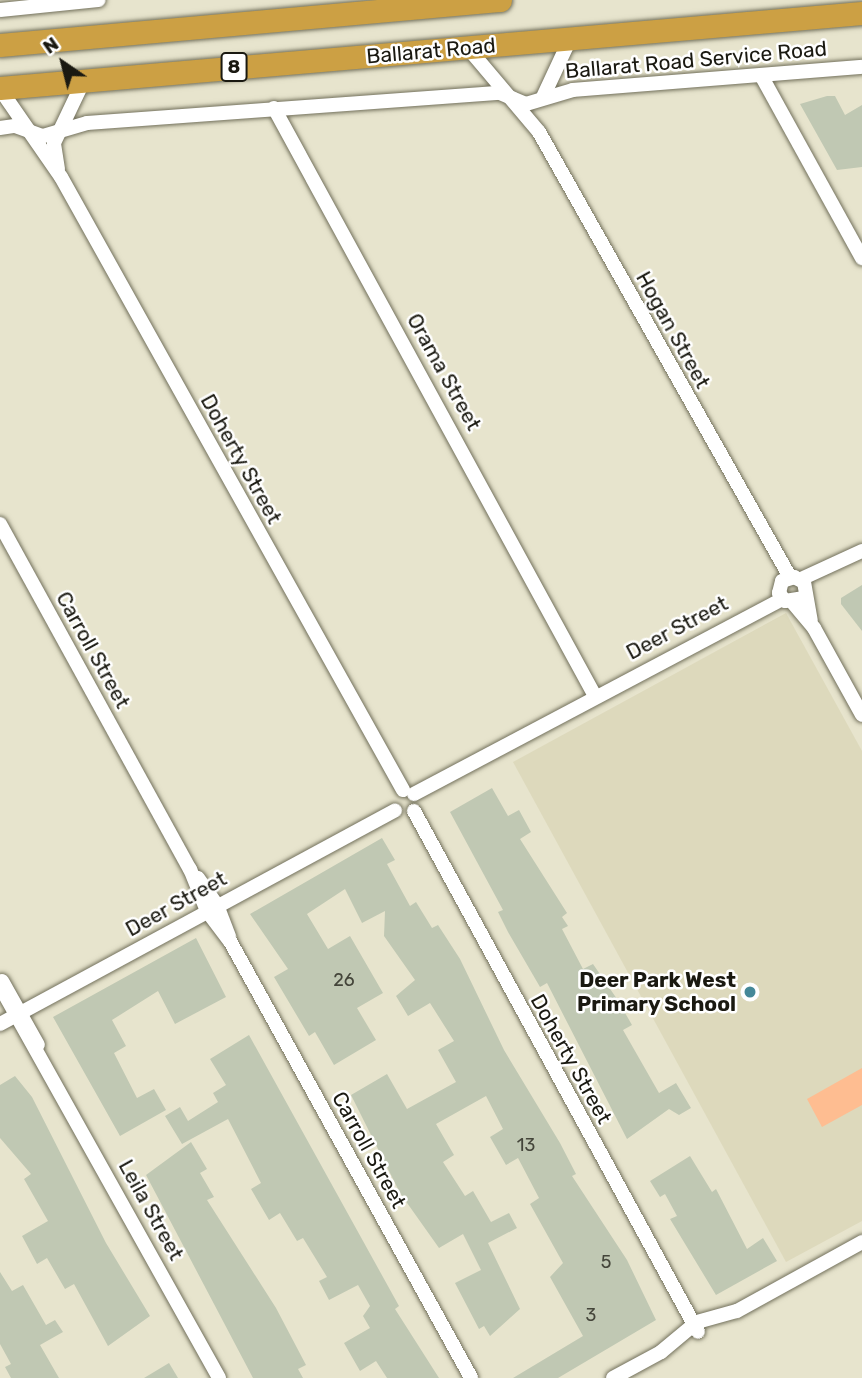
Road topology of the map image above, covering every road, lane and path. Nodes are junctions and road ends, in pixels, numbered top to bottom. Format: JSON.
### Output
{"nodes":[{"id":1,"x":99,"y":0,"type":"edge"},
{"id":2,"x":500,"y":0,"type":"edge"},
{"id":3,"x":471,"y":1,"type":"edge"},
{"id":4,"x":25,"y":4,"type":"edge"},
{"id":5,"x":0,"y":10,"type":"edge"},
{"id":6,"x":862,"y":13,"type":"edge"},
{"id":7,"x":570,"y":39,"type":"junction"},
{"id":8,"x":0,"y":45,"type":"edge"},
{"id":9,"x":468,"y":48,"type":"junction"},
{"id":10,"x":862,"y":67,"type":"edge"},
{"id":11,"x":762,"y":77,"type":"junction"},
{"id":12,"x":84,"y":80,"type":"junction"},
{"id":13,"x":0,"y":88,"type":"edge"},
{"id":14,"x":545,"y":95,"type":"junction"},
{"id":15,"x":511,"y":97,"type":"junction"},
{"id":16,"x":274,"y":108,"type":"junction"},
{"id":17,"x":0,"y":128,"type":"edge"},
{"id":18,"x":62,"y":128,"type":"junction"},
{"id":19,"x":25,"y":130,"type":"junction"},
{"id":20,"x":539,"y":132,"type":"junction"},
{"id":21,"x":61,"y":177,"type":"junction"},
{"id":22,"x":862,"y":258,"type":"edge"},
{"id":23,"x":0,"y":524,"type":"edge"},
{"id":24,"x":862,"y":551,"type":"edge"},
{"id":25,"x":792,"y":590,"type":"junction"},
{"id":26,"x":599,"y":694,"type":"junction"},
{"id":27,"x":862,"y":715,"type":"edge"},
{"id":28,"x":405,"y":802,"type":"junction"},
{"id":29,"x":212,"y":908,"type":"junction"},
{"id":30,"x":0,"y":977,"type":"edge"},
{"id":31,"x":0,"y":986,"type":"edge"},
{"id":32,"x":18,"y":1014,"type":"junction"},
{"id":33,"x":0,"y":1024,"type":"edge"},
{"id":34,"x":862,"y":1242,"type":"edge"},
{"id":35,"x":695,"y":1327,"type":"junction"},
{"id":36,"x":219,"y":1378,"type":"edge"},
{"id":37,"x":471,"y":1378,"type":"edge"},
{"id":38,"x":613,"y":1378,"type":"edge"}],
"edges":[{"from":1,"to":4,"type":"street"},
{"from":2,"to":3,"type":"highway","number":"8"},
{"from":3,"to":8,"type":"highway","number":"8"},
{"from":4,"to":5,"type":"street"},
{"from":6,"to":7,"type":"highway","name":"Ballarat Road","number":"8"},
{"from":7,"to":9,"type":"highway","name":"Ballarat Road","number":"8"},
{"from":7,"to":14,"type":"street"},
{"from":9,"to":12,"type":"highway","name":"Ballarat Road","number":"8"},
{"from":9,"to":15,"type":"street","name":"Hogan Street"},
{"from":10,"to":11,"type":"street","name":"Ballarat Road Service Road"},
{"from":11,"to":14,"type":"street","name":"Ballarat Road Service Road"},
{"from":11,"to":22,"type":"street"},
{"from":12,"to":13,"type":"highway","name":"Ballarat Road","number":"8"},
{"from":12,"to":18,"type":"street","name":"Doherty Street"},
{"from":13,"to":19,"type":"street","name":"Doherty Street"},
{"from":14,"to":15,"type":"street","name":"Ballarat Road Service Road"},
{"from":14,"to":20,"type":"street"},
{"from":15,"to":16,"type":"street","name":"Ballarat Road Service Road"},
{"from":15,"to":20,"type":"street","name":"Hogan Street"},
{"from":16,"to":18,"type":"street","name":"Ballarat Road Service Road"},
{"from":16,"to":26,"type":"street","name":"Orama Street"},
{"from":17,"to":19,"type":"street","name":"Ballarat Road Service Road"},
{"from":18,"to":19,"type":"street","name":"Ballarat Road Service Road"},
{"from":18,"to":21,"type":"street","name":"Doherty Street"},
{"from":19,"to":21,"type":"street","name":"Doherty Street"},
{"from":20,"to":25,"type":"street","name":"Hogan Street"},
{"from":21,"to":28,"type":"street","name":"Doherty Street"},
{"from":23,"to":29,"type":"street","name":"Carroll Street"},
{"from":24,"to":25,"type":"street","name":"Deer Street"},
{"from":25,"to":26,"type":"street","name":"Deer Street"},
{"from":25,"to":27,"type":"street","name":"Hogan Street"},
{"from":26,"to":28,"type":"street","name":"Deer Street"},
{"from":28,"to":29,"type":"street","name":"Deer Street"},
{"from":28,"to":35,"type":"street","name":"Doherty Street"},
{"from":29,"to":32,"type":"street","name":"Deer Street"},
{"from":29,"to":37,"type":"street","name":"Carroll Street"},
{"from":30,"to":32,"type":"street","name":"Leila Street"},
{"from":31,"to":32,"type":"street","name":"Leila Street"},
{"from":32,"to":33,"type":"street","name":"Deer Street"},
{"from":32,"to":36,"type":"street","name":"Leila Street"},
{"from":34,"to":35,"type":"street"},
{"from":35,"to":38,"type":"street"}]}
